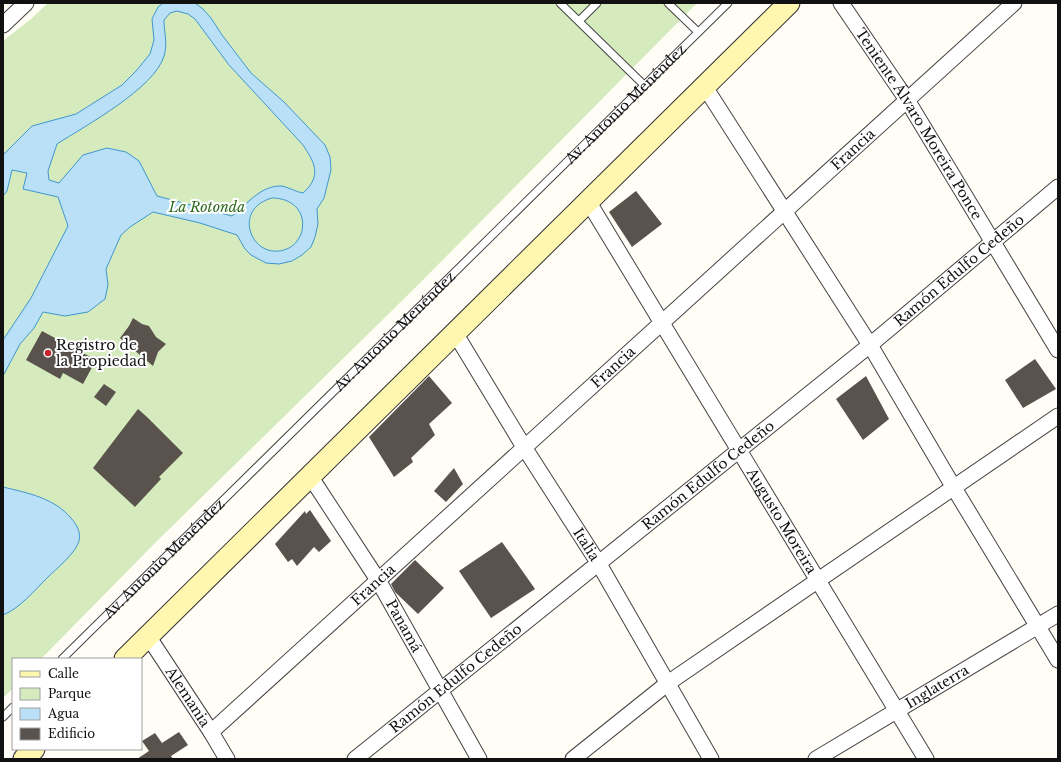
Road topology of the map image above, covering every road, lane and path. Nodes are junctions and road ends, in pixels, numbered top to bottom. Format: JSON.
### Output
{"nodes":[{"id":1,"x":26,"y":3,"type":"edge"},
{"id":2,"x":560,"y":3,"type":"edge"},
{"id":3,"x":598,"y":3,"type":"edge"},
{"id":4,"x":668,"y":3,"type":"edge"},
{"id":5,"x":728,"y":3,"type":"edge"},
{"id":6,"x":789,"y":3,"type":"edge"},
{"id":7,"x":841,"y":3,"type":"edge"},
{"id":8,"x":1014,"y":3,"type":"edge"},
{"id":9,"x":579,"y":22,"type":"junction"},
{"id":10,"x":3,"y":25,"type":"edge"},
{"id":11,"x":698,"y":32,"type":"junction"},
{"id":12,"x":644,"y":85,"type":"junction"},
{"id":13,"x":705,"y":86,"type":"junction"},
{"id":14,"x":907,"y":100,"type":"junction"},
{"id":15,"x":1058,"y":187,"type":"edge"},
{"id":16,"x":588,"y":201,"type":"junction"},
{"id":17,"x":785,"y":211,"type":"junction"},
{"id":18,"x":993,"y":241,"type":"junction"},
{"id":19,"x":662,"y":322,"type":"junction"},
{"id":20,"x":455,"y":333,"type":"junction"},
{"id":21,"x":870,"y":345,"type":"junction"},
{"id":22,"x":1058,"y":350,"type":"edge"},
{"id":23,"x":1058,"y":416,"type":"edge"},
{"id":24,"x":524,"y":447,"type":"junction"},
{"id":25,"x":739,"y":451,"type":"junction"},
{"id":26,"x":310,"y":476,"type":"junction"},
{"id":27,"x":954,"y":488,"type":"junction"},
{"id":28,"x":598,"y":564,"type":"junction"},
{"id":29,"x":378,"y":580,"type":"junction"},
{"id":30,"x":818,"y":580,"type":"junction"},
{"id":31,"x":1058,"y":614,"type":"edge"},
{"id":32,"x":1038,"y":626,"type":"junction"},
{"id":33,"x":148,"y":636,"type":"junction"},
{"id":34,"x":63,"y":658,"type":"edge"},
{"id":35,"x":126,"y":658,"type":"edge"},
{"id":36,"x":1058,"y":660,"type":"edge"},
{"id":37,"x":668,"y":683,"type":"junction"},
{"id":38,"x":440,"y":690,"type":"junction"},
{"id":39,"x":12,"y":708,"type":"edge"},
{"id":40,"x":897,"y":711,"type":"junction"},
{"id":41,"x":3,"y":717,"type":"edge"},
{"id":42,"x":211,"y":732,"type":"junction"},
{"id":43,"x":227,"y":759,"type":"edge"},
{"id":44,"x":355,"y":759,"type":"edge"},
{"id":45,"x":479,"y":759,"type":"edge"},
{"id":46,"x":573,"y":759,"type":"edge"},
{"id":47,"x":711,"y":759,"type":"edge"},
{"id":48,"x":816,"y":759,"type":"edge"},
{"id":49,"x":926,"y":759,"type":"edge"}],
"edges":[{"from":1,"to":10,"type":"street"},
{"from":2,"to":9,"type":"lane"},
{"from":3,"to":9,"type":"lane"},
{"from":4,"to":11,"type":"lane"},
{"from":5,"to":11,"type":"lane","name":"Av. Antonio Menéndez"},
{"from":6,"to":13,"type":"street"},
{"from":7,"to":14,"type":"street","name":"Teniente Álvaro Moreira Ponce"},
{"from":8,"to":14,"type":"street","name":"Francia"},
{"from":9,"to":12,"type":"lane"},
{"from":11,"to":12,"type":"lane","name":"Av. Antonio Menéndez"},
{"from":12,"to":34,"type":"lane","name":"Av. Antonio Menéndez"},
{"from":13,"to":16,"type":"street"},
{"from":13,"to":17,"type":"street"},
{"from":14,"to":17,"type":"street","name":"Francia"},
{"from":14,"to":18,"type":"street","name":"Teniente Álvaro Moreira Ponce"},
{"from":15,"to":18,"type":"street","name":"Ramón Edulfo Cedeño"},
{"from":16,"to":19,"type":"street","name":"Augusto Moreira"},
{"from":16,"to":20,"type":"street"},
{"from":17,"to":19,"type":"street","name":"Francia"},
{"from":17,"to":21,"type":"street"},
{"from":18,"to":21,"type":"street","name":"Ramón Edulfo Cedeño"},
{"from":18,"to":22,"type":"street","name":"Teniente Álvaro Moreira Ponce"},
{"from":19,"to":24,"type":"street","name":"Francia"},
{"from":19,"to":25,"type":"street","name":"Augusto Moreira"},
{"from":20,"to":24,"type":"street","name":"Italia"},
{"from":20,"to":26,"type":"street"},
{"from":21,"to":25,"type":"street","name":"Ramón Edulfo Cedeño"},
{"from":21,"to":27,"type":"street"},
{"from":23,"to":27,"type":"street"},
{"from":24,"to":28,"type":"street","name":"Italia"},
{"from":24,"to":29,"type":"street","name":"Francia"},
{"from":25,"to":28,"type":"street","name":"Ramón Edulfo Cedeño"},
{"from":25,"to":30,"type":"street","name":"Augusto Moreira"},
{"from":26,"to":29,"type":"street","name":"Panamá"},
{"from":26,"to":33,"type":"street"},
{"from":27,"to":30,"type":"street"},
{"from":27,"to":32,"type":"street"},
{"from":28,"to":37,"type":"street","name":"Italia"},
{"from":28,"to":38,"type":"street","name":"Ramón Edulfo Cedeño"},
{"from":29,"to":38,"type":"street","name":"Panamá"},
{"from":29,"to":42,"type":"street","name":"Francia"},
{"from":30,"to":37,"type":"street"},
{"from":30,"to":40,"type":"street","name":"Augusto Moreira"},
{"from":31,"to":32,"type":"street","name":"Inglaterra"},
{"from":32,"to":36,"type":"street"},
{"from":32,"to":40,"type":"street","name":"Inglaterra"},
{"from":33,"to":35,"type":"street"},
{"from":33,"to":42,"type":"street","name":"Alemania"},
{"from":37,"to":46,"type":"street"},
{"from":37,"to":47,"type":"street","name":"Italia"},
{"from":38,"to":44,"type":"street","name":"Ramón Edulfo Cedeño"},
{"from":38,"to":45,"type":"street","name":"Panamá"},
{"from":39,"to":41,"type":"lane"},
{"from":40,"to":48,"type":"street","name":"Inglaterra"},
{"from":40,"to":49,"type":"street","name":"Augusto Moreira"},
{"from":42,"to":43,"type":"street","name":"Alemania"}]}
